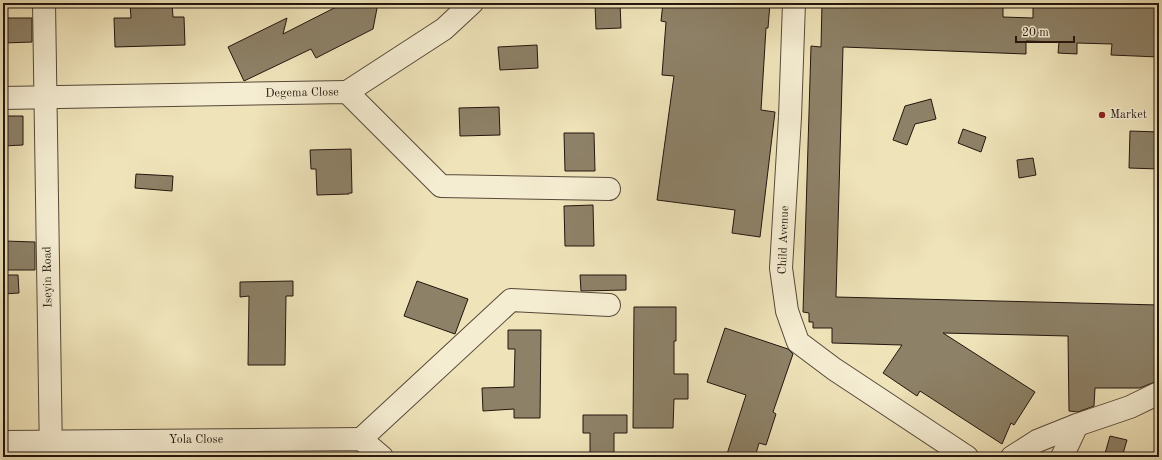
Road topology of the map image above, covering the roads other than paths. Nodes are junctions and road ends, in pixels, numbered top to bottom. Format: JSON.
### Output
{"nodes":[{"id":1,"x":44,"y":3,"type":"edge"},
{"id":2,"x":472,"y":3,"type":"edge"},
{"id":3,"x":794,"y":3,"type":"edge"},
{"id":4,"x":347,"y":92,"type":"junction"},
{"id":5,"x":45,"y":97,"type":"junction"},
{"id":6,"x":3,"y":98,"type":"edge"},
{"id":7,"x":609,"y":189,"type":"dead end"},
{"id":8,"x":609,"y":305,"type":"dead end"},
{"id":9,"x":1159,"y":393,"type":"edge"},
{"id":10,"x":1077,"y":425,"type":"junction"},
{"id":11,"x":361,"y":439,"type":"junction"},
{"id":12,"x":3,"y":442,"type":"edge"},
{"id":13,"x":50,"y":449,"type":"edge"},
{"id":14,"x":382,"y":457,"type":"edge"},
{"id":15,"x":967,"y":457,"type":"edge"},
{"id":16,"x":1012,"y":457,"type":"edge"},
{"id":17,"x":1062,"y":457,"type":"edge"}],
"edges":[{"from":1,"to":5,"type":"street","name":"Iseyin Road"},
{"from":2,"to":4,"type":"street"},
{"from":3,"to":15,"type":"street","name":"Child Avenue"},
{"from":4,"to":5,"type":"street","name":"Degema Close"},
{"from":4,"to":7,"type":"street","name":"Degema Close"},
{"from":5,"to":6,"type":"street","name":"Degema Close"},
{"from":5,"to":13,"type":"street","name":"Iseyin Road"},
{"from":8,"to":11,"type":"street"},
{"from":9,"to":10,"type":"street"},
{"from":10,"to":16,"type":"street"},
{"from":10,"to":17,"type":"street"},
{"from":11,"to":13,"type":"street","name":"Yola Close"},
{"from":11,"to":14,"type":"street"},
{"from":12,"to":13,"type":"street","name":"Yola Close"}]}
